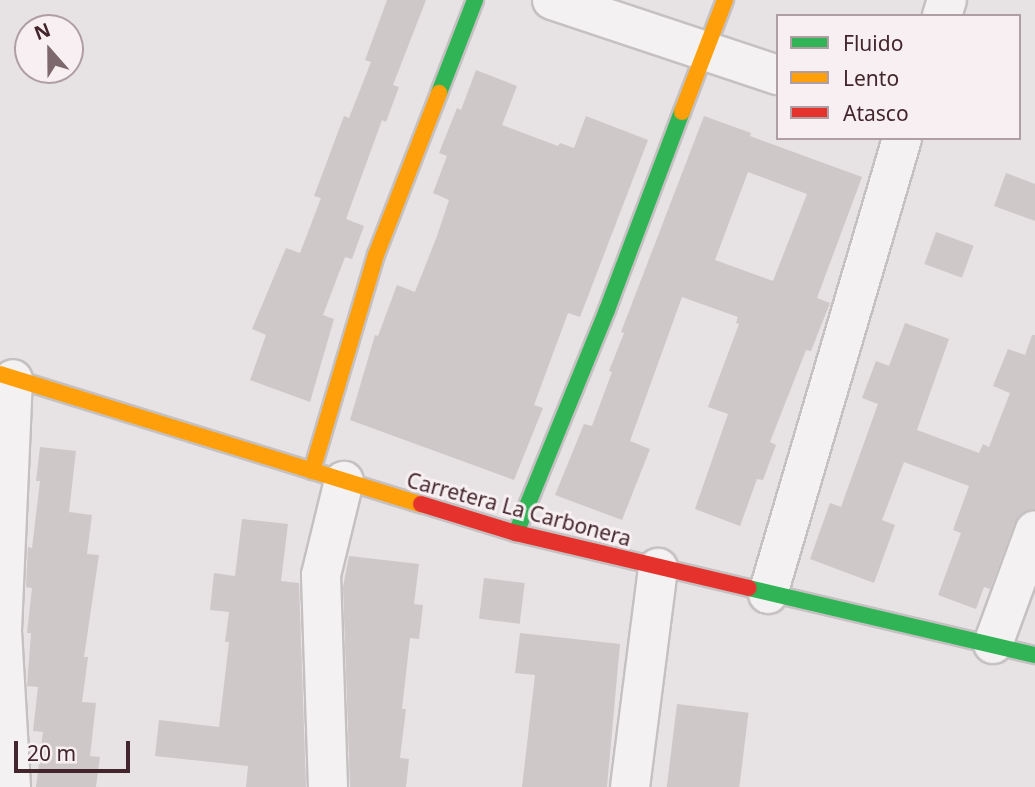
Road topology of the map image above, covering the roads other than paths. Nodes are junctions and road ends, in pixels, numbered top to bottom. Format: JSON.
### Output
{"nodes":[{"id":1,"x":475,"y":0,"type":"edge"},
{"id":2,"x":552,"y":0,"type":"edge"},
{"id":3,"x":725,"y":0,"type":"edge"},
{"id":4,"x":705,"y":52,"type":"junction"},
{"id":5,"x":776,"y":74,"type":"edge"},
{"id":6,"x":901,"y":140,"type":"edge"},
{"id":7,"x":6,"y":376,"type":"edge"},
{"id":8,"x":328,"y":476,"type":"junction"},
{"id":9,"x":1035,"y":530,"type":"edge"},
{"id":10,"x":516,"y":533,"type":"junction"},
{"id":11,"x":657,"y":568,"type":"junction"},
{"id":12,"x":768,"y":594,"type":"junction"},
{"id":13,"x":993,"y":644,"type":"junction"},
{"id":14,"x":1035,"y":655,"type":"edge"},
{"id":15,"x":11,"y":787,"type":"edge"},
{"id":16,"x":328,"y":787,"type":"edge"},
{"id":17,"x":630,"y":787,"type":"edge"}],
"edges":[{"from":1,"to":8,"type":"street"},
{"from":2,"to":4,"type":"street"},
{"from":3,"to":4,"type":"street"},
{"from":4,"to":5,"type":"street"},
{"from":4,"to":10,"type":"street"},
{"from":6,"to":12,"type":"street"},
{"from":7,"to":8,"type":"street","name":"Carretera La Carbonera"},
{"from":7,"to":15,"type":"street"},
{"from":8,"to":10,"type":"street","name":"Carretera La Carbonera"},
{"from":8,"to":16,"type":"street"},
{"from":9,"to":13,"type":"street"},
{"from":10,"to":11,"type":"street","name":"Carretera La Carbonera"},
{"from":11,"to":12,"type":"street","name":"Carretera La Carbonera"},
{"from":11,"to":17,"type":"street"},
{"from":12,"to":13,"type":"street","name":"Carretera La Carbonera"},
{"from":13,"to":14,"type":"street","name":"Carretera La Carbonera"}]}
